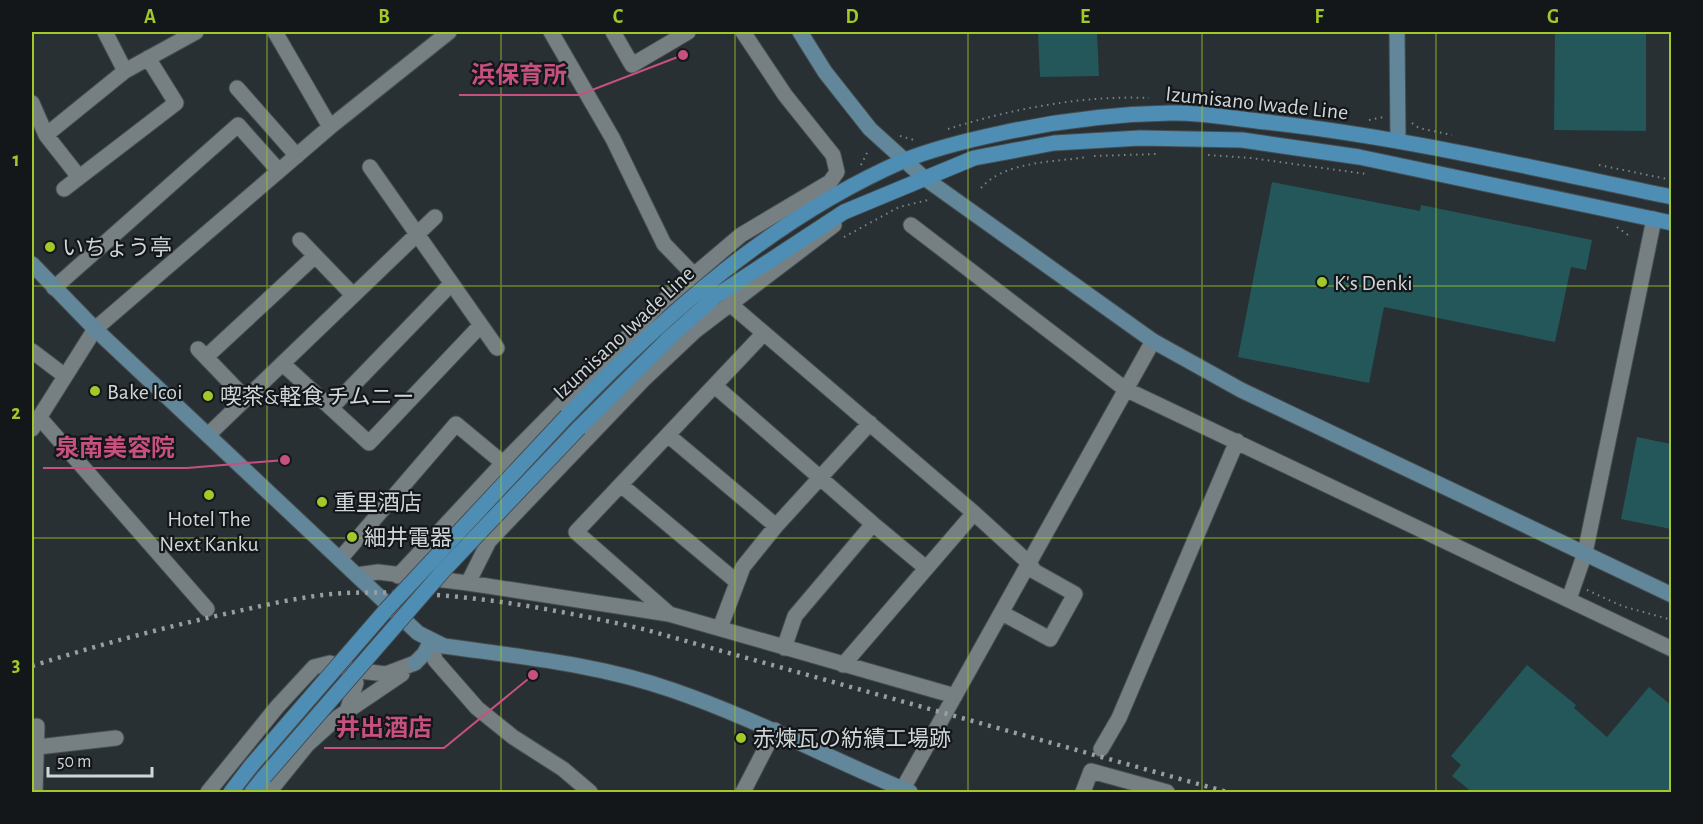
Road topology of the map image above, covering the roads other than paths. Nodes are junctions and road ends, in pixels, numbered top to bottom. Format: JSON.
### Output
{"nodes":[{"id":1,"x":105,"y":32,"type":"edge"},
{"id":2,"x":196,"y":32,"type":"edge"},
{"id":3,"x":275,"y":32,"type":"edge"},
{"id":4,"x":449,"y":32,"type":"edge"},
{"id":5,"x":551,"y":32,"type":"edge"},
{"id":6,"x":613,"y":32,"type":"edge"},
{"id":7,"x":688,"y":32,"type":"edge"},
{"id":8,"x":742,"y":32,"type":"edge"},
{"id":9,"x":800,"y":32,"type":"edge"},
{"id":10,"x":1397,"y":32,"type":"edge"},
{"id":11,"x":148,"y":58,"type":"junction"},
{"id":12,"x":125,"y":70,"type":"junction"},
{"id":13,"x":237,"y":88,"type":"dead end"},
{"id":14,"x":32,"y":103,"type":"edge"},
{"id":15,"x":330,"y":127,"type":"junction"},
{"id":16,"x":46,"y":135,"type":"junction"},
{"id":17,"x":1398,"y":140,"type":"junction"},
{"id":18,"x":297,"y":156,"type":"junction"},
{"id":19,"x":904,"y":161,"type":"junction"},
{"id":20,"x":370,"y":167,"type":"dead end"},
{"id":21,"x":279,"y":171,"type":"junction"},
{"id":22,"x":80,"y":177,"type":"junction"},
{"id":23,"x":923,"y":177,"type":"junction"},
{"id":24,"x":64,"y":189,"type":"dead end"},
{"id":25,"x":1671,"y":197,"type":"edge"},
{"id":26,"x":862,"y":204,"type":"junction"},
{"id":27,"x":435,"y":217,"type":"dead end"},
{"id":28,"x":1654,"y":219,"type":"junction"},
{"id":29,"x":1671,"y":223,"type":"edge"},
{"id":30,"x":911,"y":225,"type":"dead end"},
{"id":31,"x":417,"y":234,"type":"junction"},
{"id":32,"x":300,"y":240,"type":"dead end"},
{"id":33,"x":315,"y":255,"type":"junction"},
{"id":34,"x":32,"y":264,"type":"edge"},
{"id":35,"x":693,"y":274,"type":"junction"},
{"id":36,"x":451,"y":284,"type":"junction"},
{"id":37,"x":54,"y":288,"type":"junction"},
{"id":38,"x":353,"y":296,"type":"junction"},
{"id":39,"x":730,"y":304,"type":"junction"},
{"id":40,"x":480,"y":326,"type":"junction"},
{"id":41,"x":95,"y":329,"type":"junction"},
{"id":42,"x":764,"y":333,"type":"junction"},
{"id":43,"x":1153,"y":341,"type":"junction"},
{"id":44,"x":497,"y":348,"type":"dead end"},
{"id":45,"x":32,"y":351,"type":"edge"},
{"id":46,"x":283,"y":364,"type":"junction"},
{"id":47,"x":65,"y":376,"type":"junction"},
{"id":48,"x":715,"y":386,"type":"junction"},
{"id":49,"x":1125,"y":389,"type":"junction"},
{"id":50,"x":246,"y":399,"type":"junction"},
{"id":51,"x":331,"y":408,"type":"junction"},
{"id":52,"x":35,"y":423,"type":"edge"},
{"id":53,"x":870,"y":423,"type":"junction"},
{"id":54,"x":208,"y":435,"type":"junction"},
{"id":55,"x":669,"y":436,"type":"junction"},
{"id":56,"x":1237,"y":441,"type":"junction"},
{"id":57,"x":503,"y":463,"type":"junction"},
{"id":58,"x":821,"y":477,"type":"junction"},
{"id":59,"x":621,"y":485,"type":"junction"},
{"id":60,"x":974,"y":513,"type":"junction"},
{"id":61,"x":873,"y":524,"type":"junction"},
{"id":62,"x":776,"y":526,"type":"junction"},
{"id":63,"x":1585,"y":553,"type":"junction"},
{"id":64,"x":340,"y":559,"type":"junction"},
{"id":65,"x":1030,"y":564,"type":"junction"},
{"id":66,"x":926,"y":568,"type":"junction"},
{"id":67,"x":357,"y":575,"type":"junction"},
{"id":68,"x":398,"y":576,"type":"junction"},
{"id":69,"x":737,"y":582,"type":"junction"},
{"id":70,"x":468,"y":583,"type":"junction"},
{"id":71,"x":1671,"y":596,"type":"edge"},
{"id":72,"x":1569,"y":599,"type":"junction"},
{"id":73,"x":207,"y":609,"type":"dead end"},
{"id":74,"x":1002,"y":613,"type":"junction"},
{"id":75,"x":669,"y":614,"type":"junction"},
{"id":76,"x":720,"y":628,"type":"junction"},
{"id":77,"x":431,"y":641,"type":"junction"},
{"id":78,"x":784,"y":648,"type":"junction"},
{"id":79,"x":1671,"y":649,"type":"edge"},
{"id":80,"x":416,"y":663,"type":"junction"},
{"id":81,"x":843,"y":665,"type":"junction"},
{"id":82,"x":351,"y":670,"type":"junction"},
{"id":83,"x":955,"y":696,"type":"junction"},
{"id":84,"x":347,"y":711,"type":"junction"},
{"id":85,"x":38,"y":726,"type":"dead end"},
{"id":86,"x":261,"y":727,"type":"junction"},
{"id":87,"x":775,"y":730,"type":"junction"},
{"id":88,"x":116,"y":738,"type":"dead end"},
{"id":89,"x":38,"y":747,"type":"junction"},
{"id":90,"x":1101,"y":749,"type":"dead end"},
{"id":91,"x":303,"y":750,"type":"junction"},
{"id":92,"x":904,"y":791,"type":"edge"},
{"id":93,"x":35,"y":792,"type":"edge"},
{"id":94,"x":208,"y":792,"type":"edge"},
{"id":95,"x":231,"y":792,"type":"edge"},
{"id":96,"x":252,"y":792,"type":"edge"},
{"id":97,"x":269,"y":792,"type":"edge"},
{"id":98,"x":590,"y":792,"type":"edge"},
{"id":99,"x":743,"y":792,"type":"edge"},
{"id":100,"x":1083,"y":792,"type":"edge"},
{"id":101,"x":1167,"y":792,"type":"edge"}],
"edges":[{"from":1,"to":12,"type":"street"},
{"from":2,"to":11,"type":"street"},
{"from":3,"to":15,"type":"street"},
{"from":4,"to":15,"type":"street"},
{"from":5,"to":35,"type":"street"},
{"from":6,"to":7,"type":"street"},
{"from":8,"to":35,"type":"street"},
{"from":9,"to":19,"type":"street"},
{"from":10,"to":17,"type":"street"},
{"from":11,"to":12,"type":"street"},
{"from":11,"to":22,"type":"street"},
{"from":12,"to":16,"type":"street"},
{"from":13,"to":18,"type":"street"},
{"from":14,"to":16,"type":"street"},
{"from":15,"to":18,"type":"street"},
{"from":16,"to":22,"type":"street"},
{"from":17,"to":19,"type":"main road","name":"Izumisano Iwade Line"},
{"from":17,"to":25,"type":"main road","name":"Izumisano Iwade Line"},
{"from":18,"to":21,"type":"street"},
{"from":19,"to":23,"type":"street"},
{"from":19,"to":95,"type":"main road","name":"Izumisano Iwade Line","bridge":true},
{"from":20,"to":31,"type":"street"},
{"from":21,"to":37,"type":"street"},
{"from":21,"to":41,"type":"street"},
{"from":22,"to":24,"type":"street"},
{"from":23,"to":26,"type":"main road","name":"Izumisano Iwade Line"},
{"from":23,"to":28,"type":"main road","name":"Izumisano Iwade Line"},
{"from":23,"to":43,"type":"street"},
{"from":26,"to":39,"type":"street"},
{"from":26,"to":96,"type":"main road","name":"Izumisano Iwade Line","bridge":true},
{"from":27,"to":31,"type":"street"},
{"from":28,"to":29,"type":"main road","name":"Izumisano Iwade Line"},
{"from":28,"to":63,"type":"street"},
{"from":30,"to":49,"type":"street"},
{"from":31,"to":36,"type":"street"},
{"from":31,"to":38,"type":"street"},
{"from":32,"to":33,"type":"street"},
{"from":33,"to":38,"type":"street"},
{"from":33,"to":50,"type":"street"},
{"from":34,"to":37,"type":"street"},
{"from":35,"to":57,"type":"street"},
{"from":36,"to":40,"type":"street"},
{"from":36,"to":51,"type":"street"},
{"from":37,"to":41,"type":"street"},
{"from":38,"to":46,"type":"street"},
{"from":39,"to":42,"type":"street"},
{"from":39,"to":70,"type":"street"},
{"from":40,"to":44,"type":"street"},
{"from":40,"to":51,"type":"street"},
{"from":41,"to":47,"type":"street"},
{"from":41,"to":54,"type":"street"},
{"from":42,"to":48,"type":"street"},
{"from":42,"to":53,"type":"street"},
{"from":43,"to":49,"type":"street"},
{"from":43,"to":63,"type":"street"},
{"from":45,"to":47,"type":"street"},
{"from":46,"to":50,"type":"street"},
{"from":46,"to":51,"type":"street"},
{"from":47,"to":52,"type":"street"},
{"from":48,"to":55,"type":"street"},
{"from":48,"to":58,"type":"street"},
{"from":49,"to":56,"type":"street"},
{"from":49,"to":65,"type":"street"},
{"from":50,"to":54,"type":"street"},
{"from":52,"to":73,"type":"street"},
{"from":53,"to":58,"type":"street"},
{"from":53,"to":60,"type":"street"},
{"from":54,"to":64,"type":"street"},
{"from":55,"to":59,"type":"street"},
{"from":55,"to":62,"type":"street"},
{"from":56,"to":72,"type":"street"},
{"from":56,"to":90,"type":"street"},
{"from":57,"to":64,"type":"street"},
{"from":57,"to":68,"type":"street"},
{"from":58,"to":61,"type":"street"},
{"from":58,"to":62,"type":"street"},
{"from":59,"to":69,"type":"street"},
{"from":59,"to":75,"type":"street"},
{"from":60,"to":65,"type":"street"},
{"from":60,"to":66,"type":"street"},
{"from":61,"to":66,"type":"street"},
{"from":61,"to":78,"type":"street"},
{"from":62,"to":69,"type":"street"},
{"from":63,"to":71,"type":"street"},
{"from":63,"to":72,"type":"street"},
{"from":64,"to":67,"type":"street"},
{"from":65,"to":74,"type":"street"},
{"from":65,"to":74,"type":"street"},
{"from":66,"to":81,"type":"street"},
{"from":67,"to":68,"type":"street"},
{"from":67,"to":77,"type":"street"},
{"from":68,"to":70,"type":"street"},
{"from":69,"to":76,"type":"street"},
{"from":70,"to":75,"type":"street"},
{"from":72,"to":79,"type":"street"},
{"from":74,"to":83,"type":"street"},
{"from":75,"to":76,"type":"street"},
{"from":76,"to":78,"type":"street"},
{"from":77,"to":80,"type":"street"},
{"from":77,"to":87,"type":"street"},
{"from":77,"to":98,"type":"street"},
{"from":78,"to":81,"type":"street"},
{"from":80,"to":82,"type":"street"},
{"from":80,"to":84,"type":"street"},
{"from":81,"to":83,"type":"street"},
{"from":82,"to":84,"type":"street"},
{"from":82,"to":86,"type":"street"},
{"from":83,"to":92,"type":"street"},
{"from":84,"to":91,"type":"street"},
{"from":85,"to":89,"type":"street"},
{"from":86,"to":91,"type":"street"},
{"from":86,"to":94,"type":"street"},
{"from":87,"to":92,"type":"street"},
{"from":87,"to":99,"type":"street"},
{"from":88,"to":89,"type":"street"},
{"from":89,"to":93,"type":"street"},
{"from":91,"to":97,"type":"street"},
{"from":100,"to":101,"type":"street"}]}
